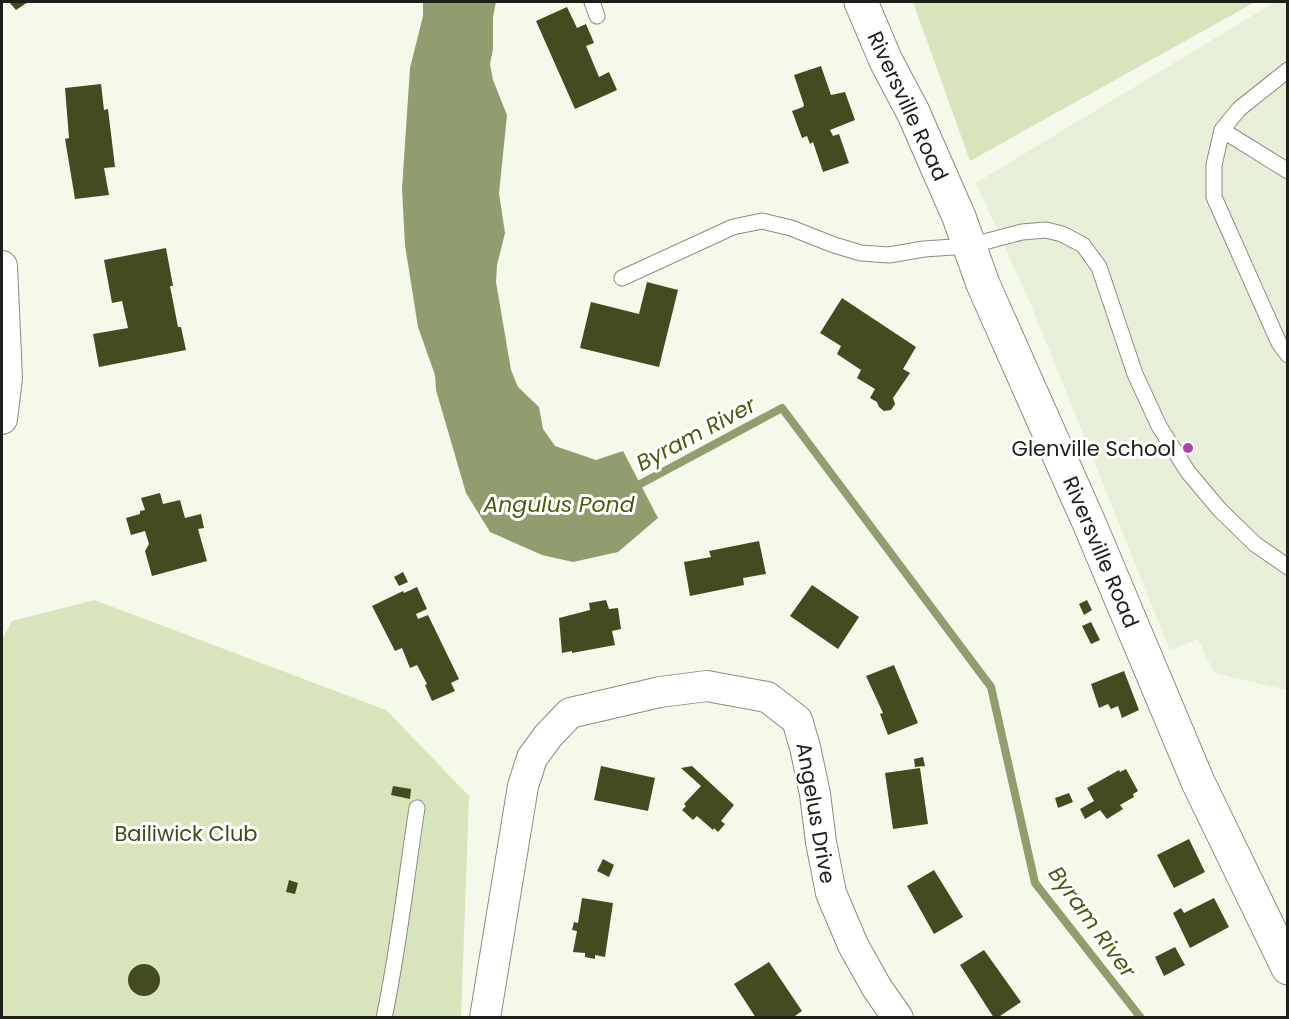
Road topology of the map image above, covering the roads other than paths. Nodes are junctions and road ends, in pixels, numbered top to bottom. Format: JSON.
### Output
{"nodes":[{"id":1,"x":861,"y":2,"type":"edge"},
{"id":2,"x":1287,"y":70,"type":"edge"},
{"id":3,"x":1222,"y":129,"type":"junction"},
{"id":4,"x":1287,"y":171,"type":"edge"},
{"id":5,"x":969,"y":246,"type":"junction"},
{"id":6,"x":2,"y":266,"type":"edge"},
{"id":7,"x":622,"y":278,"type":"dead end"},
{"id":8,"x":1287,"y":354,"type":"edge"},
{"id":9,"x":2,"y":419,"type":"edge"},
{"id":10,"x":1287,"y":567,"type":"edge"},
{"id":11,"x":417,"y":808,"type":"dead end"},
{"id":12,"x":1287,"y":968,"type":"edge"},
{"id":13,"x":384,"y":1017,"type":"edge"},
{"id":14,"x":485,"y":1017,"type":"edge"},
{"id":15,"x":898,"y":1017,"type":"edge"}],
"edges":[{"from":1,"to":5,"type":"street","name":"Riversville Road"},
{"from":2,"to":3,"type":"lane"},
{"from":3,"to":4,"type":"lane"},
{"from":3,"to":8,"type":"lane"},
{"from":5,"to":7,"type":"lane"},
{"from":5,"to":10,"type":"lane"},
{"from":5,"to":12,"type":"street","name":"Riversville Road"},
{"from":6,"to":9,"type":"street"},
{"from":11,"to":13,"type":"lane"},
{"from":14,"to":15,"type":"street","name":"Angelus Drive"}]}
